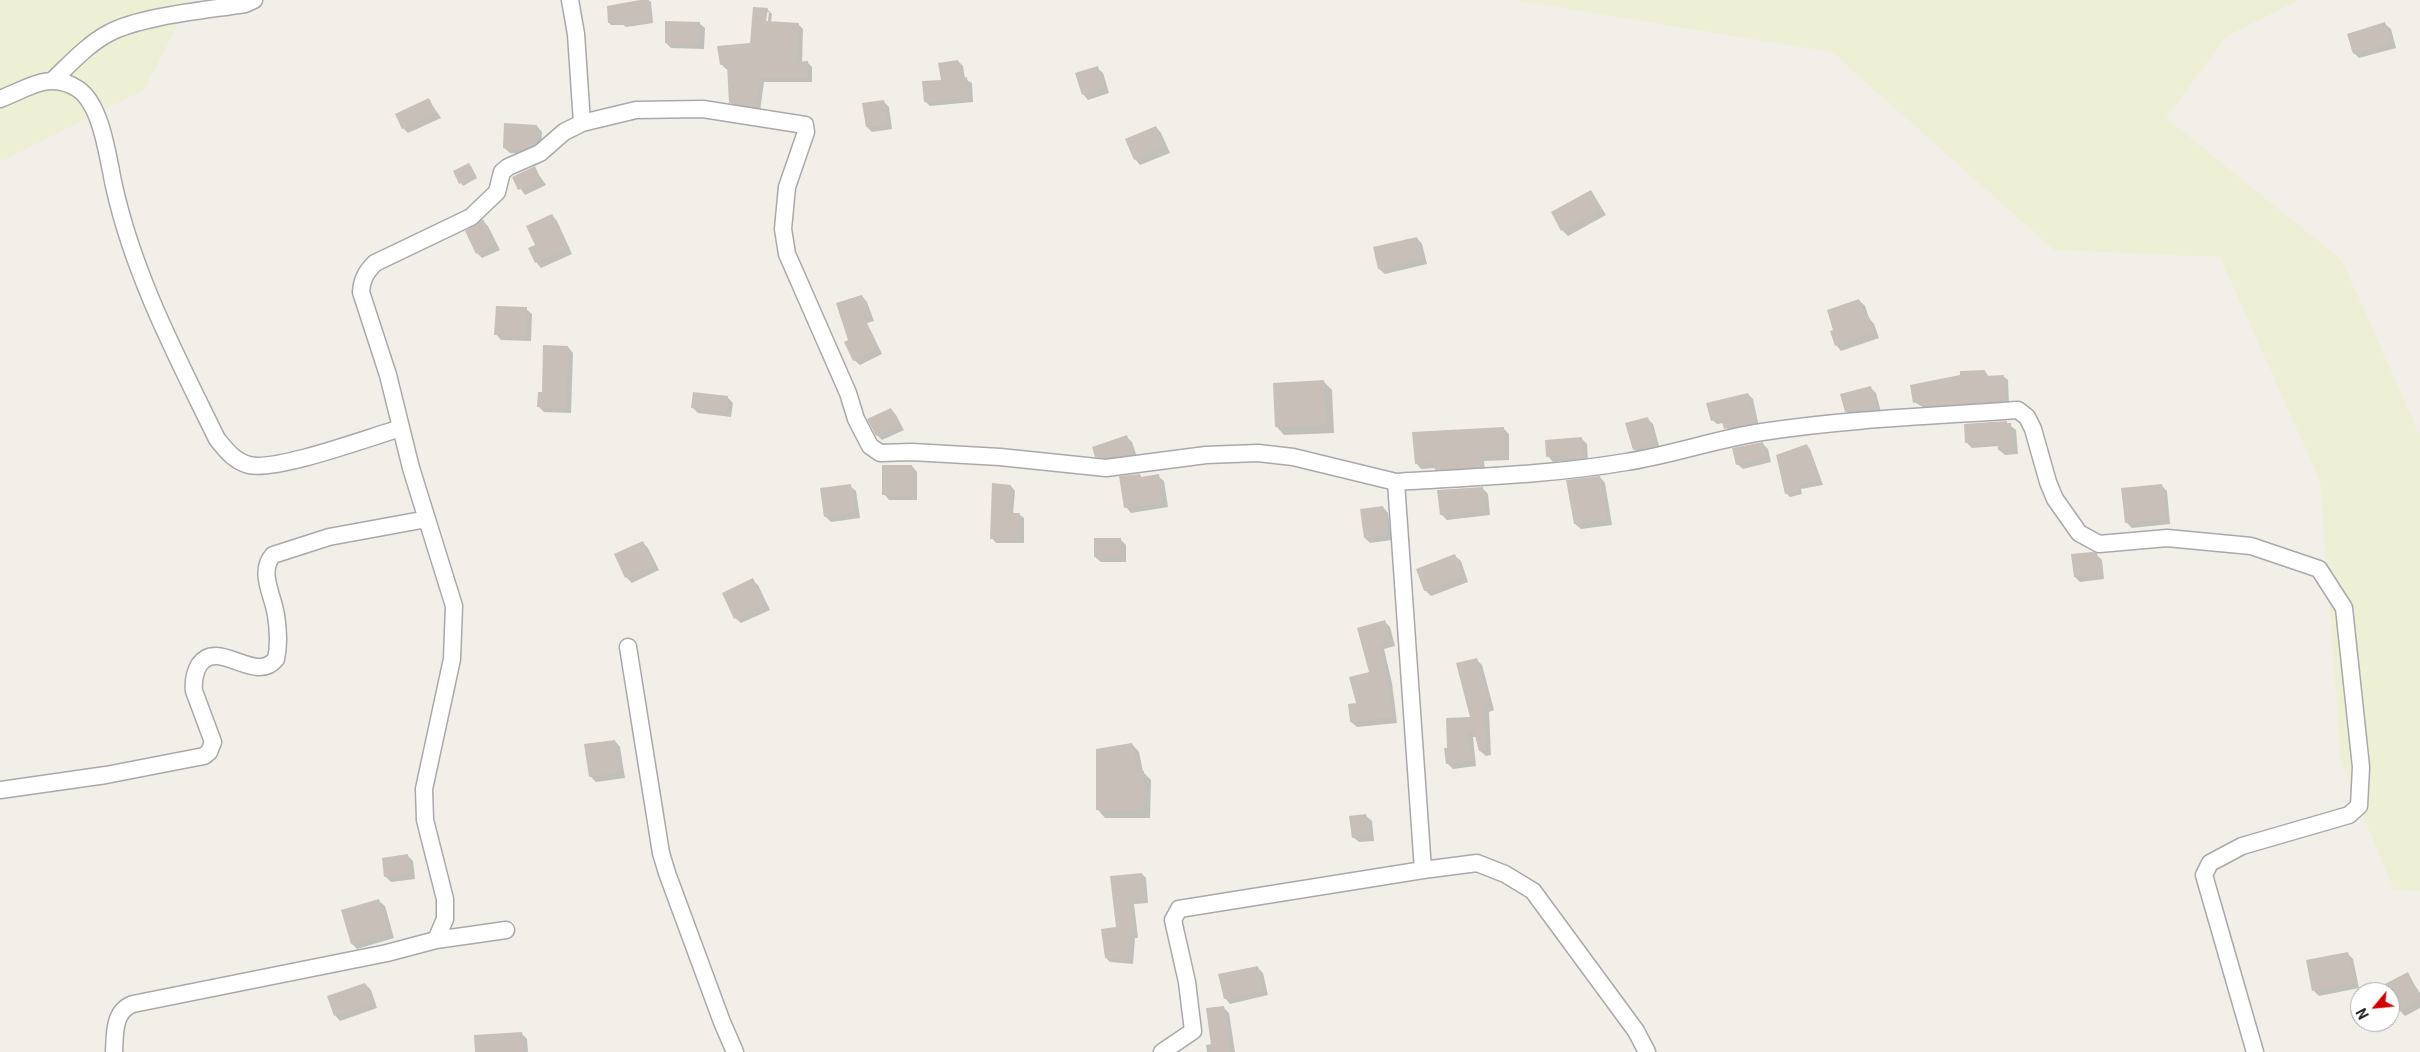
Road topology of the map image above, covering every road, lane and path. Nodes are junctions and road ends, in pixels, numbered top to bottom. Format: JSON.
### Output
{"nodes":[{"id":1,"x":254,"y":0,"type":"edge"},
{"id":2,"x":570,"y":0,"type":"edge"},
{"id":3,"x":53,"y":80,"type":"junction"},
{"id":4,"x":0,"y":99,"type":"edge"},
{"id":5,"x":582,"y":123,"type":"junction"},
{"id":6,"x":401,"y":428,"type":"junction"},
{"id":7,"x":1396,"y":482,"type":"junction"},
{"id":8,"x":427,"y":519,"type":"junction"},
{"id":9,"x":628,"y":646,"type":"dead end"},
{"id":10,"x":0,"y":790,"type":"edge"},
{"id":11,"x":1423,"y":870,"type":"junction"},
{"id":12,"x":506,"y":930,"type":"dead end"},
{"id":13,"x":436,"y":940,"type":"junction"},
{"id":14,"x":114,"y":1052,"type":"edge"},
{"id":15,"x":735,"y":1052,"type":"edge"},
{"id":16,"x":1162,"y":1052,"type":"edge"},
{"id":17,"x":1647,"y":1052,"type":"edge"},
{"id":18,"x":2254,"y":1052,"type":"edge"}],
"edges":[{"from":1,"to":3,"type":"street"},
{"from":2,"to":5,"type":"street"},
{"from":3,"to":4,"type":"street"},
{"from":3,"to":6,"type":"street"},
{"from":5,"to":6,"type":"street"},
{"from":5,"to":7,"type":"street"},
{"from":6,"to":8,"type":"street"},
{"from":7,"to":11,"type":"street"},
{"from":7,"to":18,"type":"street"},
{"from":8,"to":10,"type":"street"},
{"from":8,"to":13,"type":"street"},
{"from":9,"to":15,"type":"street"},
{"from":11,"to":16,"type":"street"},
{"from":11,"to":17,"type":"street"},
{"from":12,"to":13,"type":"street"},
{"from":13,"to":14,"type":"street"}]}
